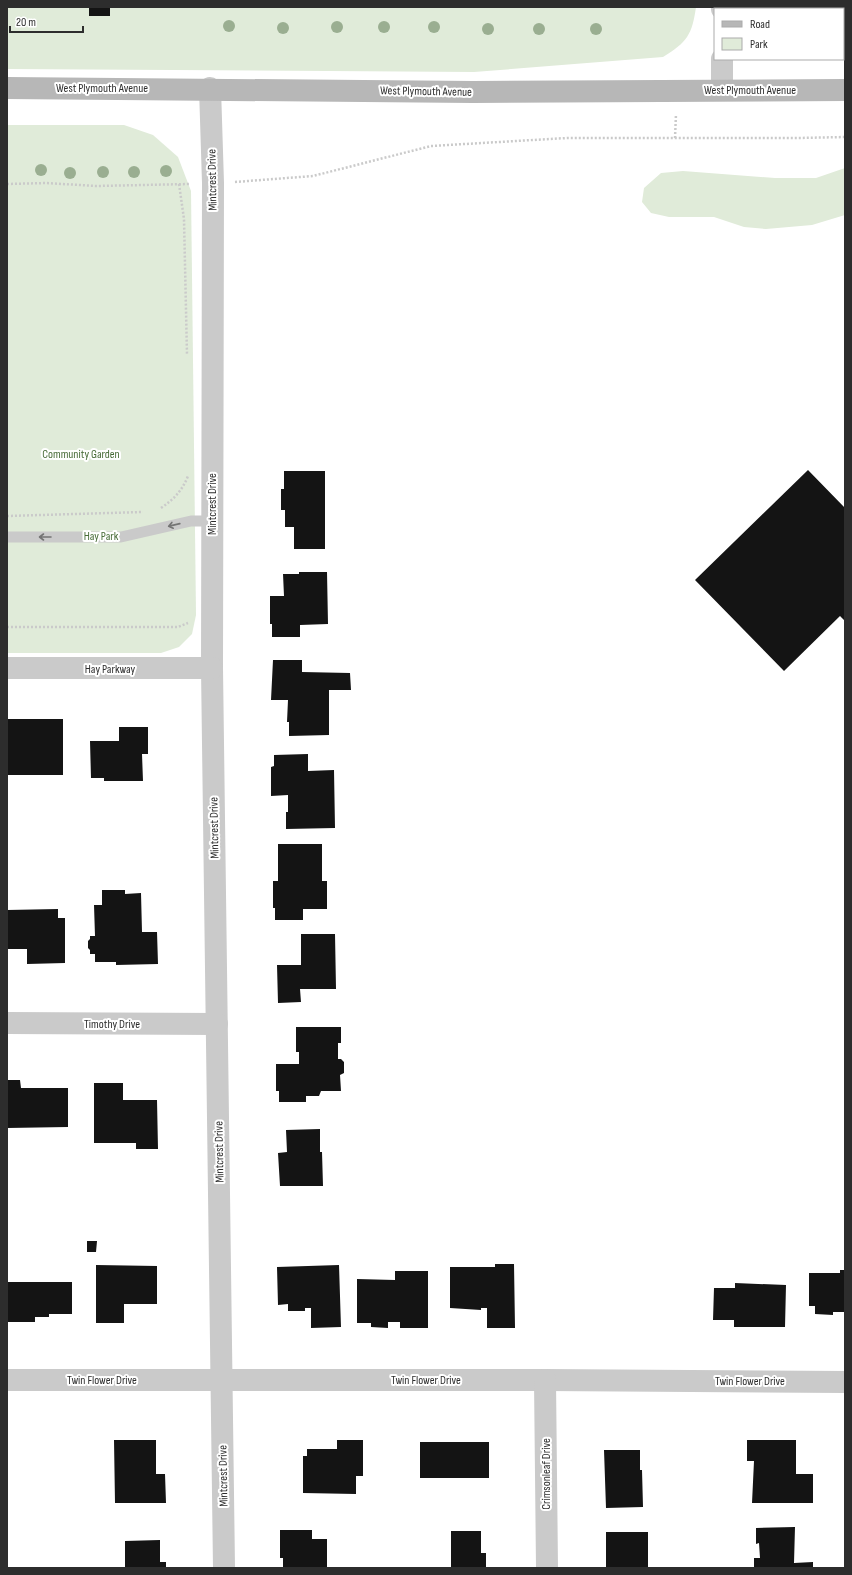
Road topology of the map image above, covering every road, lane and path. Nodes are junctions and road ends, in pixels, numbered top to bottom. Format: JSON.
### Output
{"nodes":[{"id":1,"x":722,"y":60,"type":"edge"},
{"id":2,"x":7,"y":88,"type":"edge"},
{"id":3,"x":210,"y":88,"type":"junction"},
{"id":4,"x":722,"y":90,"type":"junction"},
{"id":5,"x":845,"y":90,"type":"edge"},
{"id":6,"x":845,"y":137,"type":"edge"},
{"id":7,"x":213,"y":183,"type":"junction"},
{"id":8,"x":7,"y":184,"type":"edge"},
{"id":9,"x":179,"y":184,"type":"junction"},
{"id":10,"x":187,"y":360,"type":"dead end"},
{"id":11,"x":190,"y":485,"type":"dead end"},
{"id":12,"x":158,"y":510,"type":"dead end"},
{"id":13,"x":146,"y":511,"type":"dead end"},
{"id":14,"x":7,"y":516,"type":"edge"},
{"id":15,"x":212,"y":521,"type":"junction"},
{"id":16,"x":7,"y":537,"type":"edge"},
{"id":17,"x":190,"y":618,"type":"dead end"},
{"id":18,"x":7,"y":627,"type":"edge"},
{"id":19,"x":7,"y":668,"type":"edge"},
{"id":20,"x":212,"y":668,"type":"junction"},
{"id":21,"x":7,"y":1023,"type":"edge"},
{"id":22,"x":217,"y":1024,"type":"junction"},
{"id":23,"x":7,"y":1380,"type":"edge"},
{"id":24,"x":221,"y":1380,"type":"junction"},
{"id":25,"x":545,"y":1380,"type":"junction"},
{"id":26,"x":845,"y":1382,"type":"edge"},
{"id":27,"x":224,"y":1568,"type":"edge"},
{"id":28,"x":547,"y":1568,"type":"edge"}],
"edges":[{"from":1,"to":4,"type":"street"},
{"from":2,"to":3,"type":"main road","name":"West Plymouth Avenue"},
{"from":3,"to":4,"type":"main road","name":"West Plymouth Avenue"},
{"from":3,"to":7,"type":"street","name":"Mintcrest Drive"},
{"from":4,"to":5,"type":"main road","name":"West Plymouth Avenue"},
{"from":6,"to":7,"type":"path"},
{"from":7,"to":9,"type":"path"},
{"from":7,"to":15,"type":"street","name":"Mintcrest Drive"},
{"from":8,"to":9,"type":"path"},
{"from":9,"to":10,"type":"path"},
{"from":11,"to":12,"type":"path"},
{"from":13,"to":14,"type":"path"},
{"from":15,"to":16,"type":"lane","one_way":true},
{"from":15,"to":20,"type":"street","name":"Mintcrest Drive"},
{"from":17,"to":18,"type":"path"},
{"from":19,"to":20,"type":"street","name":"Hay Parkway"},
{"from":20,"to":22,"type":"street","name":"Mintcrest Drive"},
{"from":21,"to":22,"type":"street","name":"Timothy Drive"},
{"from":22,"to":24,"type":"street","name":"Mintcrest Drive"},
{"from":23,"to":24,"type":"street","name":"Twin Flower Drive"},
{"from":24,"to":25,"type":"street","name":"Twin Flower Drive"},
{"from":24,"to":27,"type":"street","name":"Mintcrest Drive"},
{"from":25,"to":26,"type":"street","name":"Twin Flower Drive"},
{"from":25,"to":28,"type":"street","name":"Crimsonleaf Drive"}]}
